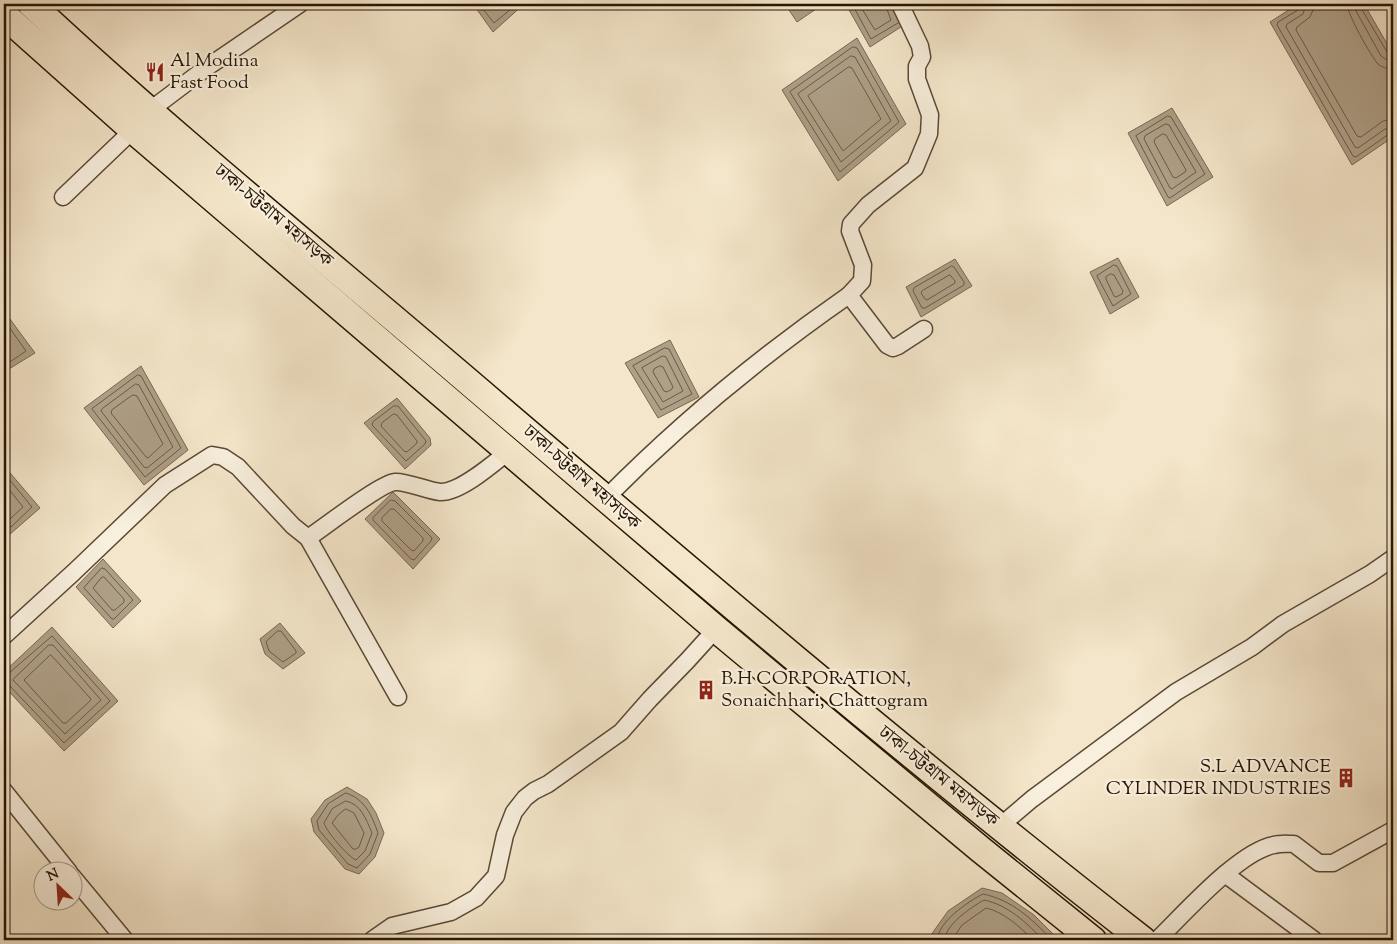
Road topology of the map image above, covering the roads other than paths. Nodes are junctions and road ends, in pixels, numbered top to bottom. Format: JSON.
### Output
{"nodes":[{"id":1,"x":31,"y":4,"type":"edge"},
{"id":2,"x":300,"y":4,"type":"edge"},
{"id":3,"x":900,"y":4,"type":"edge"},
{"id":4,"x":4,"y":14,"type":"edge"},
{"id":5,"x":141,"y":121,"type":"junction"},
{"id":6,"x":63,"y":197,"type":"dead end"},
{"id":7,"x":849,"y":294,"type":"junction"},
{"id":8,"x":924,"y":329,"type":"dead end"},
{"id":9,"x":509,"y":451,"type":"junction"},
{"id":10,"x":605,"y":499,"type":"junction"},
{"id":11,"x":308,"y":538,"type":"junction"},
{"id":12,"x":1393,"y":558,"type":"edge"},
{"id":13,"x":716,"y":628,"type":"junction"},
{"id":14,"x":4,"y":636,"type":"edge"},
{"id":15,"x":398,"y":697,"type":"dead end"},
{"id":16,"x":4,"y":791,"type":"edge"},
{"id":17,"x":999,"y":827,"type":"junction"},
{"id":18,"x":1393,"y":830,"type":"edge"},
{"id":19,"x":61,"y":862,"type":"edge"},
{"id":20,"x":1225,"y":874,"type":"junction"},
{"id":21,"x":82,"y":888,"type":"edge"},
{"id":22,"x":125,"y":940,"type":"edge"},
{"id":23,"x":372,"y":940,"type":"edge"},
{"id":24,"x":1093,"y":940,"type":"edge"},
{"id":25,"x":1143,"y":940,"type":"edge"},
{"id":26,"x":1157,"y":940,"type":"edge"},
{"id":27,"x":1314,"y":940,"type":"edge"}],
"edges":[{"from":1,"to":5,"type":"highway","name":"ঢাকা-চট্টগ্রাম মহাসড়ক"},
{"from":2,"to":5,"type":"street"},
{"from":3,"to":7,"type":"street"},
{"from":4,"to":5,"type":"highway","name":"ঢাকা-চট্টগ্রাম মহাসড়ক"},
{"from":5,"to":6,"type":"street"},
{"from":5,"to":9,"type":"highway","name":"ঢাকা-চট্টগ্রাম মহাসড়ক"},
{"from":5,"to":10,"type":"highway","name":"ঢাকা-চট্টগ্রাম মহাসড়ক"},
{"from":7,"to":8,"type":"street"},
{"from":7,"to":10,"type":"street"},
{"from":9,"to":11,"type":"street"},
{"from":9,"to":13,"type":"highway","name":"ঢাকা-চট্টগ্রাম মহাসড়ক"},
{"from":10,"to":17,"type":"highway","name":"ঢাকা-চট্টগ্রাম মহাসড়ক"},
{"from":11,"to":14,"type":"street"},
{"from":11,"to":15,"type":"street"},
{"from":12,"to":17,"type":"street"},
{"from":13,"to":23,"type":"street"},
{"from":13,"to":24,"type":"highway","name":"ঢাকা-চট্টগ্রাম মহাসড়ক"},
{"from":16,"to":19,"type":"street"},
{"from":17,"to":25,"type":"highway","name":"ঢাকা-চট্টগ্রাম মহাসড়ক"},
{"from":18,"to":20,"type":"street"},
{"from":20,"to":26,"type":"street"},
{"from":20,"to":27,"type":"street"},
{"from":21,"to":22,"type":"street"}]}
